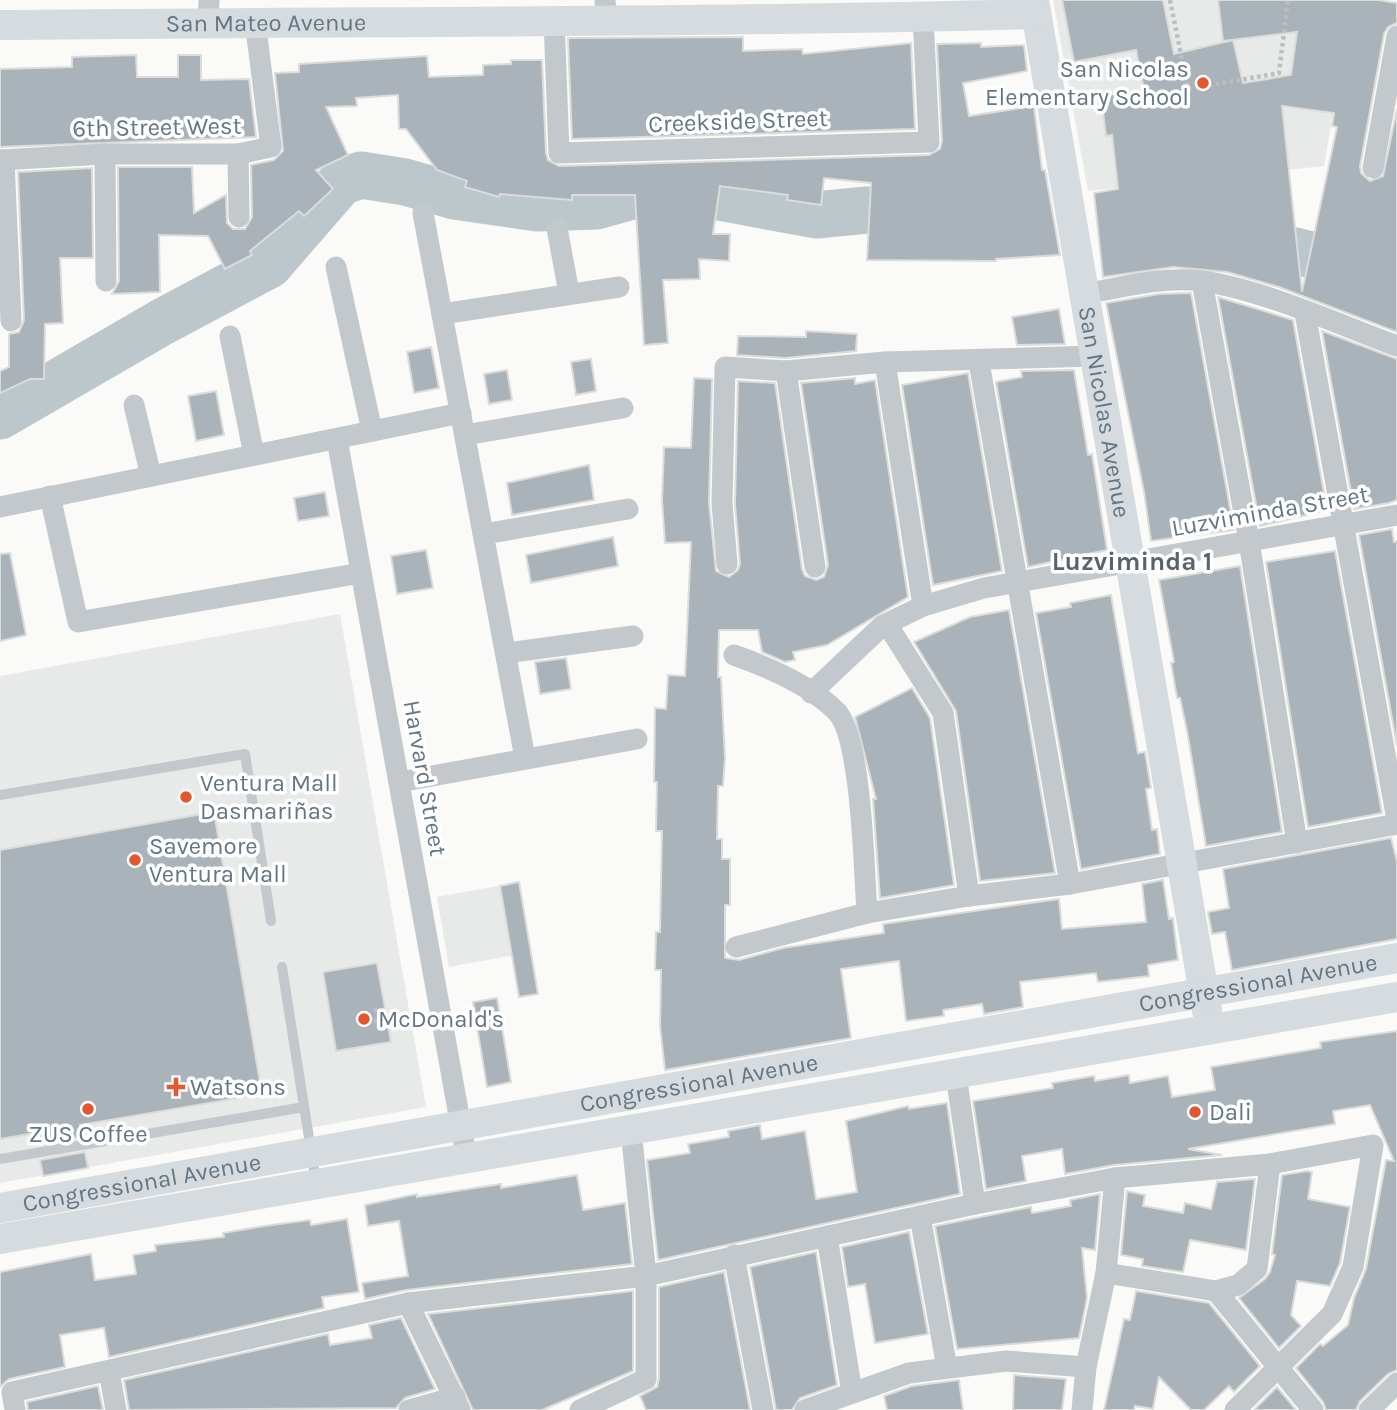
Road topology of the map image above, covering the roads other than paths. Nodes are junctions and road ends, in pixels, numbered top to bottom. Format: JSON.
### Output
{"nodes":[{"id":1,"x":1035,"y":7,"type":"edge"},
{"id":2,"x":208,"y":11,"type":"edge"},
{"id":3,"x":606,"y":11,"type":"edge"},
{"id":4,"x":923,"y":17,"type":"junction"},
{"id":5,"x":554,"y":19,"type":"junction"},
{"id":6,"x":255,"y":21,"type":"junction"},
{"id":7,"x":0,"y":25,"type":"edge"},
{"id":8,"x":1397,"y":36,"type":"edge"},
{"id":9,"x":105,"y":154,"type":"junction"},
{"id":10,"x":238,"y":154,"type":"junction"},
{"id":11,"x":2,"y":160,"type":"edge"},
{"id":12,"x":1373,"y":168,"type":"dead end"},
{"id":13,"x":424,"y":213,"type":"dead end"},
{"id":14,"x":239,"y":217,"type":"dead end"},
{"id":15,"x":557,"y":228,"type":"dead end"},
{"id":16,"x":335,"y":267,"type":"dead end"},
{"id":17,"x":106,"y":281,"type":"dead end"},
{"id":18,"x":1202,"y":281,"type":"junction"},
{"id":19,"x":619,"y":286,"type":"dead end"},
{"id":20,"x":569,"y":293,"type":"junction"},
{"id":21,"x":1085,"y":295,"type":"junction"},
{"id":22,"x":1305,"y":313,"type":"junction"},
{"id":23,"x":442,"y":314,"type":"junction"},
{"id":24,"x":11,"y":321,"type":"dead end"},
{"id":25,"x":230,"y":336,"type":"dead end"},
{"id":26,"x":1397,"y":346,"type":"edge"},
{"id":27,"x":1096,"y":356,"type":"junction"},
{"id":28,"x":885,"y":362,"type":"junction"},
{"id":29,"x":979,"y":362,"type":"junction"},
{"id":30,"x":786,"y":371,"type":"junction"},
{"id":31,"x":134,"y":405,"type":"dead end"},
{"id":32,"x":623,"y":408,"type":"dead end"},
{"id":33,"x":461,"y":413,"type":"junction"},
{"id":34,"x":372,"y":431,"type":"junction"},
{"id":35,"x":465,"y":435,"type":"junction"},
{"id":36,"x":337,"y":439,"type":"junction"},
{"id":37,"x":254,"y":455,"type":"junction"},
{"id":38,"x":150,"y":476,"type":"junction"},
{"id":39,"x":50,"y":496,"type":"junction"},
{"id":40,"x":0,"y":507,"type":"edge"},
{"id":41,"x":628,"y":509,"type":"dead end"},
{"id":42,"x":1397,"y":515,"type":"edge"},
{"id":43,"x":1345,"y":524,"type":"junction"},
{"id":44,"x":484,"y":534,"type":"junction"},
{"id":45,"x":1249,"y":541,"type":"junction"},
{"id":46,"x":1131,"y":562,"type":"junction"},
{"id":47,"x":727,"y":564,"type":"dead end"},
{"id":48,"x":815,"y":567,"type":"dead end"},
{"id":49,"x":361,"y":573,"type":"junction"},
{"id":50,"x":1020,"y":582,"type":"junction"},
{"id":51,"x":923,"y":606,"type":"junction"},
{"id":52,"x":887,"y":624,"type":"junction"},
{"id":53,"x":633,"y":636,"type":"dead end"},
{"id":54,"x":506,"y":653,"type":"junction"},
{"id":55,"x":734,"y":655,"type":"dead end"},
{"id":56,"x":811,"y":692,"type":"junction"},
{"id":57,"x":637,"y":739,"type":"dead end"},
{"id":58,"x":526,"y":758,"type":"junction"},
{"id":59,"x":399,"y":782,"type":"junction"},
{"id":60,"x":0,"y":795,"type":"edge"},
{"id":61,"x":1397,"y":822,"type":"edge"},
{"id":62,"x":1297,"y":843,"type":"junction"},
{"id":63,"x":1184,"y":863,"type":"junction"},
{"id":64,"x":1070,"y":884,"type":"junction"},
{"id":65,"x":969,"y":896,"type":"junction"},
{"id":66,"x":867,"y":913,"type":"junction"},
{"id":67,"x":271,"y":921,"type":"dead end"},
{"id":68,"x":736,"y":947,"type":"dead end"},
{"id":69,"x":1397,"y":958,"type":"edge"},
{"id":70,"x":282,"y":967,"type":"dead end"},
{"id":71,"x":1204,"y":992,"type":"junction"},
{"id":72,"x":1397,"y":997,"type":"edge"},
{"id":73,"x":1210,"y":1032,"type":"junction"},
{"id":74,"x":956,"y":1075,"type":"junction"},
{"id":75,"x":304,"y":1107,"type":"junction"},
{"id":76,"x":461,"y":1126,"type":"junction"},
{"id":77,"x":631,"y":1130,"type":"junction"},
{"id":78,"x":312,"y":1153,"type":"junction"},
{"id":79,"x":0,"y":1159,"type":"edge"},
{"id":80,"x":467,"y":1160,"type":"junction"},
{"id":81,"x":1270,"y":1164,"type":"junction"},
{"id":82,"x":1115,"y":1178,"type":"junction"},
{"id":83,"x":316,"y":1185,"type":"junction"},
{"id":84,"x":975,"y":1204,"type":"junction"},
{"id":85,"x":0,"y":1208,"type":"edge"},
{"id":86,"x":920,"y":1216,"type":"junction"},
{"id":87,"x":827,"y":1236,"type":"junction"},
{"id":88,"x":0,"y":1238,"type":"edge"},
{"id":89,"x":734,"y":1255,"type":"junction"},
{"id":90,"x":1106,"y":1273,"type":"junction"},
{"id":91,"x":646,"y":1276,"type":"junction"},
{"id":92,"x":1216,"y":1291,"type":"junction"},
{"id":93,"x":408,"y":1303,"type":"junction"},
{"id":94,"x":1086,"y":1367,"type":"junction"},
{"id":95,"x":947,"y":1368,"type":"junction"},
{"id":96,"x":1277,"y":1370,"type":"junction"},
{"id":97,"x":109,"y":1371,"type":"junction"},
{"id":98,"x":1397,"y":1383,"type":"edge"},
{"id":99,"x":852,"y":1393,"type":"junction"},
{"id":100,"x":458,"y":1403,"type":"edge"},
{"id":101,"x":607,"y":1404,"type":"edge"},
{"id":102,"x":15,"y":1410,"type":"edge"},
{"id":103,"x":116,"y":1410,"type":"edge"},
{"id":104,"x":409,"y":1410,"type":"edge"},
{"id":105,"x":580,"y":1410,"type":"edge"},
{"id":106,"x":763,"y":1410,"type":"edge"},
{"id":107,"x":805,"y":1410,"type":"edge"},
{"id":108,"x":1082,"y":1410,"type":"edge"},
{"id":109,"x":1235,"y":1410,"type":"edge"},
{"id":110,"x":1313,"y":1410,"type":"edge"},
{"id":111,"x":1369,"y":1410,"type":"edge"}],
"edges":[{"from":1,"to":4,"type":"main road","name":"San Mateo Avenue"},
{"from":1,"to":21,"type":"main road","name":"San Nicolas Avenue"},
{"from":2,"to":6,"type":"main road","name":"San Mateo Avenue"},
{"from":2,"to":7,"type":"main road","name":"San Mateo Avenue"},
{"from":3,"to":4,"type":"main road","name":"San Mateo Avenue"},
{"from":3,"to":5,"type":"main road","name":"San Mateo Avenue"},
{"from":4,"to":5,"type":"street","name":"Creekside Street"},
{"from":5,"to":6,"type":"main road","name":"San Mateo Avenue"},
{"from":6,"to":10,"type":"street","name":"6th Street West"},
{"from":8,"to":12,"type":"street"},
{"from":9,"to":10,"type":"street","name":"6th Street West"},
{"from":9,"to":11,"type":"street","name":"6th Street West"},
{"from":9,"to":17,"type":"street"},
{"from":10,"to":14,"type":"street"},
{"from":11,"to":24,"type":"street"},
{"from":13,"to":23,"type":"street"},
{"from":15,"to":20,"type":"street"},
{"from":16,"to":34,"type":"street"},
{"from":18,"to":21,"type":"street"},
{"from":18,"to":22,"type":"street"},
{"from":18,"to":45,"type":"street"},
{"from":19,"to":20,"type":"street"},
{"from":20,"to":23,"type":"street"},
{"from":21,"to":27,"type":"main road","name":"San Nicolas Avenue"},
{"from":22,"to":26,"type":"street"},
{"from":22,"to":43,"type":"street"},
{"from":23,"to":33,"type":"street"},
{"from":25,"to":37,"type":"street"},
{"from":27,"to":29,"type":"street"},
{"from":27,"to":46,"type":"main road","name":"San Nicolas Avenue"},
{"from":28,"to":29,"type":"street"},
{"from":28,"to":30,"type":"street"},
{"from":28,"to":51,"type":"street"},
{"from":29,"to":50,"type":"street"},
{"from":30,"to":47,"type":"street"},
{"from":30,"to":48,"type":"street"},
{"from":31,"to":38,"type":"street"},
{"from":32,"to":35,"type":"street"},
{"from":33,"to":34,"type":"street"},
{"from":33,"to":35,"type":"street"},
{"from":34,"to":36,"type":"street"},
{"from":35,"to":44,"type":"street"},
{"from":36,"to":37,"type":"street"},
{"from":36,"to":49,"type":"street","name":"Harvard Street"},
{"from":37,"to":38,"type":"street"},
{"from":38,"to":39,"type":"street"},
{"from":39,"to":40,"type":"street"},
{"from":39,"to":49,"type":"street"},
{"from":41,"to":44,"type":"street"},
{"from":42,"to":43,"type":"street","name":"Luzviminda Street"},
{"from":43,"to":45,"type":"street","name":"Luzviminda Street"},
{"from":43,"to":61,"type":"street"},
{"from":44,"to":54,"type":"street"},
{"from":45,"to":46,"type":"street","name":"Luzviminda Street"},
{"from":45,"to":62,"type":"street"},
{"from":46,"to":50,"type":"street","name":"Luzviminda Street"},
{"from":46,"to":63,"type":"main road","name":"San Nicolas Avenue"},
{"from":49,"to":59,"type":"street","name":"Harvard Street"},
{"from":50,"to":51,"type":"street","name":"Luzviminda Street"},
{"from":50,"to":64,"type":"street"},
{"from":51,"to":52,"type":"street","name":"Luzviminda Street"},
{"from":52,"to":56,"type":"street","name":"Luzviminda Street"},
{"from":52,"to":65,"type":"street"},
{"from":53,"to":54,"type":"street"},
{"from":54,"to":58,"type":"street"},
{"from":55,"to":56,"type":"street"},
{"from":56,"to":66,"type":"street"},
{"from":57,"to":58,"type":"street"},
{"from":58,"to":59,"type":"street"},
{"from":59,"to":76,"type":"street","name":"Harvard Street"},
{"from":60,"to":67,"type":"lane"},
{"from":61,"to":62,"type":"street"},
{"from":62,"to":63,"type":"street"},
{"from":63,"to":64,"type":"street"},
{"from":63,"to":71,"type":"main road","name":"San Nicolas Avenue"},
{"from":64,"to":65,"type":"street"},
{"from":65,"to":66,"type":"street"},
{"from":66,"to":68,"type":"street"},
{"from":69,"to":71,"type":"main road","name":"Congressional Avenue"},
{"from":70,"to":75,"type":"lane"},
{"from":71,"to":73,"type":"main road","name":"San Nicolas Avenue"},
{"from":71,"to":76,"type":"main road","name":"Congressional Avenue"},
{"from":72,"to":73,"type":"main road","name":"Congressional Avenue"},
{"from":73,"to":74,"type":"main road","name":"Congressional Avenue"},
{"from":74,"to":77,"type":"main road","name":"Congressional Avenue"},
{"from":74,"to":84,"type":"street"},
{"from":75,"to":78,"type":"lane"},
{"from":75,"to":79,"type":"lane"},
{"from":76,"to":78,"type":"main road","name":"Congressional Avenue"},
{"from":76,"to":80,"type":"street","name":"Harvard Street"},
{"from":77,"to":80,"type":"main road","name":"Congressional Avenue"},
{"from":77,"to":91,"type":"street"},
{"from":78,"to":83,"type":"lane"},
{"from":78,"to":85,"type":"main road","name":"Congressional Avenue"},
{"from":80,"to":83,"type":"main road","name":"Congressional Avenue"},
{"from":81,"to":82,"type":"street"},
{"from":81,"to":92,"type":"street"},
{"from":81,"to":96,"type":"street"},
{"from":82,"to":84,"type":"street"},
{"from":82,"to":90,"type":"street"},
{"from":83,"to":88,"type":"main road","name":"Congressional Avenue"},
{"from":84,"to":86,"type":"street"},
{"from":86,"to":87,"type":"street"},
{"from":86,"to":95,"type":"street"},
{"from":87,"to":89,"type":"street"},
{"from":87,"to":99,"type":"street"},
{"from":89,"to":91,"type":"street"},
{"from":89,"to":106,"type":"street"},
{"from":90,"to":92,"type":"street"},
{"from":90,"to":94,"type":"street"},
{"from":91,"to":93,"type":"street"},
{"from":91,"to":101,"type":"street"},
{"from":92,"to":96,"type":"street"},
{"from":93,"to":97,"type":"street"},
{"from":93,"to":100,"type":"street"},
{"from":94,"to":95,"type":"street"},
{"from":94,"to":108,"type":"street"},
{"from":95,"to":99,"type":"street"},
{"from":96,"to":109,"type":"street"},
{"from":96,"to":110,"type":"street"},
{"from":97,"to":102,"type":"street"},
{"from":97,"to":103,"type":"street"},
{"from":98,"to":111,"type":"street"},
{"from":99,"to":107,"type":"street"},
{"from":100,"to":104,"type":"street"},
{"from":101,"to":105,"type":"street"}]}
